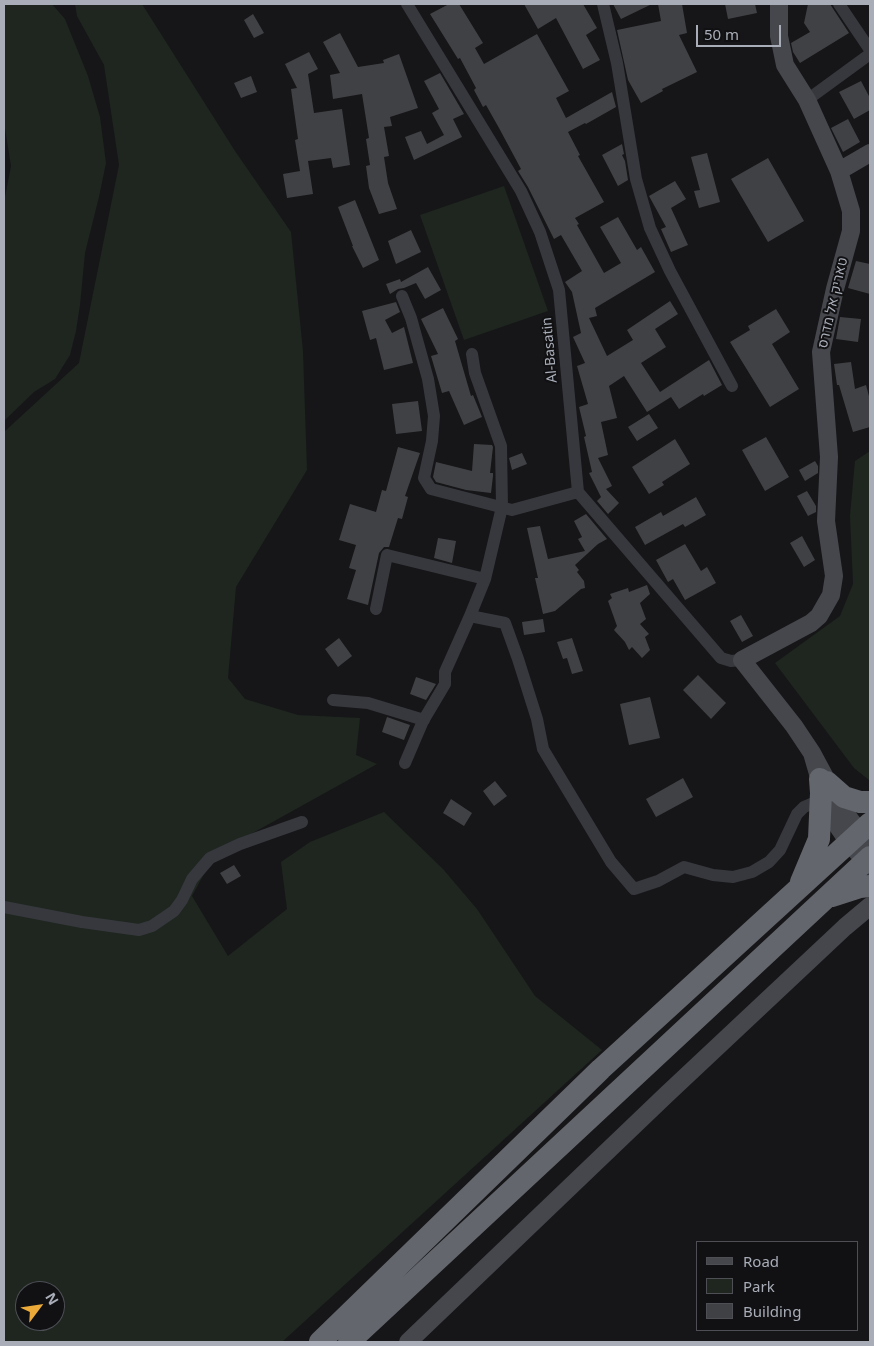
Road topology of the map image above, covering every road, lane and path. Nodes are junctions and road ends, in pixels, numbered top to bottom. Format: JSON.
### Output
{"nodes":[{"id":1,"x":407,"y":4,"type":"edge"},
{"id":2,"x":603,"y":4,"type":"edge"},
{"id":3,"x":779,"y":4,"type":"edge"},
{"id":4,"x":839,"y":4,"type":"edge"},
{"id":5,"x":870,"y":50,"type":"edge"},
{"id":6,"x":870,"y":54,"type":"edge"},
{"id":7,"x":807,"y":100,"type":"junction"},
{"id":8,"x":870,"y":153,"type":"edge"},
{"id":9,"x":839,"y":171,"type":"junction"},
{"id":10,"x":402,"y":296,"type":"dead end"},
{"id":11,"x":472,"y":354,"type":"dead end"},
{"id":12,"x":732,"y":386,"type":"dead end"},
{"id":13,"x":578,"y":492,"type":"junction"},
{"id":14,"x":502,"y":507,"type":"junction"},
{"id":15,"x":485,"y":579,"type":"junction"},
{"id":16,"x":376,"y":609,"type":"dead end"},
{"id":17,"x":470,"y":616,"type":"junction"},
{"id":18,"x":742,"y":660,"type":"junction"},
{"id":19,"x":333,"y":700,"type":"dead end"},
{"id":20,"x":424,"y":720,"type":"junction"},
{"id":21,"x":405,"y":763,"type":"dead end"},
{"id":22,"x":829,"y":792,"type":"junction"},
{"id":23,"x":870,"y":802,"type":"edge"},
{"id":24,"x":302,"y":822,"type":"dead end"},
{"id":25,"x":865,"y":846,"type":"edge"},
{"id":26,"x":870,"y":886,"type":"edge"},
{"id":27,"x":796,"y":892,"type":"junction"},
{"id":28,"x":822,"y":901,"type":"junction"},
{"id":29,"x":870,"y":906,"type":"edge"},
{"id":30,"x":4,"y":907,"type":"edge"},
{"id":31,"x":320,"y":1342,"type":"edge"},
{"id":32,"x":350,"y":1342,"type":"edge"},
{"id":33,"x":408,"y":1342,"type":"edge"}],
"edges":[{"from":1,"to":13,"type":"street","name":"Al-Basatin"},
{"from":2,"to":12,"type":"street"},
{"from":3,"to":7,"type":"street","name":"טאריק אל מדרס"},
{"from":4,"to":5,"type":"street"},
{"from":6,"to":7,"type":"street"},
{"from":7,"to":9,"type":"street","name":"טאריק אל מדרס"},
{"from":8,"to":9,"type":"street"},
{"from":9,"to":18,"type":"street","name":"טאריק אל מדרס"},
{"from":10,"to":14,"type":"street"},
{"from":11,"to":14,"type":"street"},
{"from":13,"to":14,"type":"street"},
{"from":13,"to":18,"type":"street"},
{"from":14,"to":15,"type":"street"},
{"from":15,"to":16,"type":"street"},
{"from":15,"to":17,"type":"street"},
{"from":17,"to":20,"type":"street"},
{"from":17,"to":22,"type":"street"},
{"from":18,"to":22,"type":"street"},
{"from":19,"to":20,"type":"street"},
{"from":20,"to":21,"type":"street"},
{"from":22,"to":23,"type":"highway"},
{"from":22,"to":25,"type":"street"},
{"from":22,"to":27,"type":"highway"},
{"from":24,"to":30,"type":"street"},
{"from":25,"to":27,"type":"highway"},
{"from":25,"to":28,"type":"highway"},
{"from":26,"to":28,"type":"highway"},
{"from":27,"to":31,"type":"highway"},
{"from":28,"to":32,"type":"highway"},
{"from":29,"to":33,"type":"street"}]}
